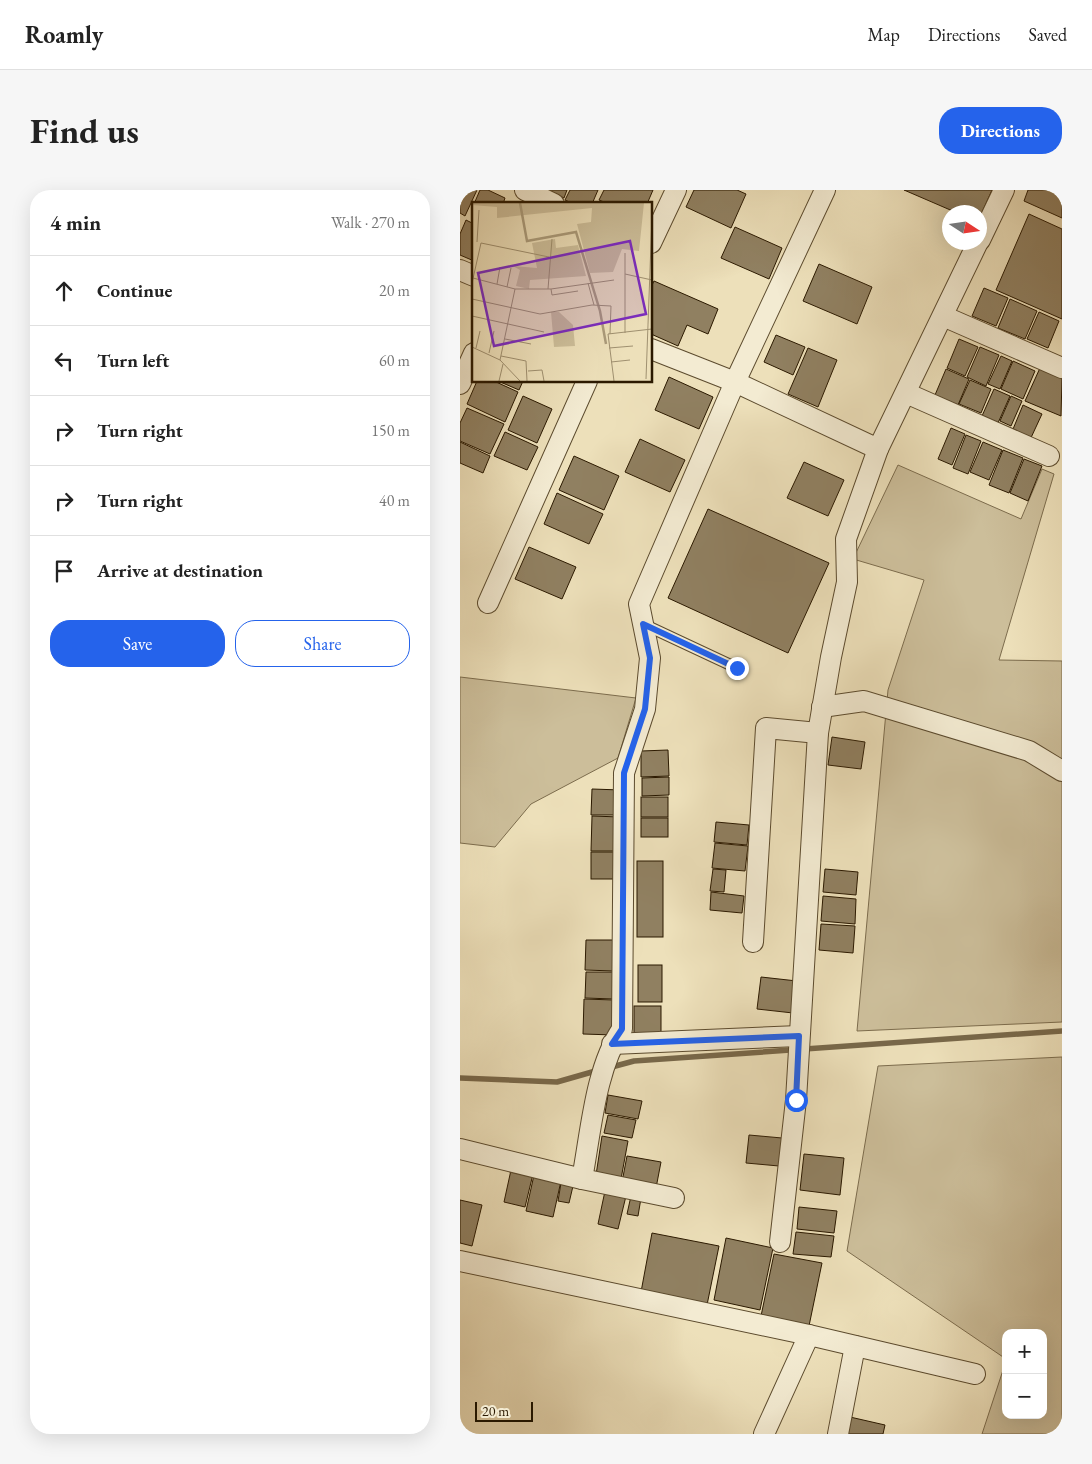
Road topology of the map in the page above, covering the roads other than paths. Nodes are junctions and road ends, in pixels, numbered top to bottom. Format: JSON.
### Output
{"nodes":[{"id":1,"x":525,"y":190,"type":"edge"},
{"id":2,"x":676,"y":190,"type":"edge"},
{"id":3,"x":825,"y":190,"type":"edge"},
{"id":4,"x":1004,"y":190,"type":"edge"},
{"id":5,"x":550,"y":202,"type":"edge"},
{"id":6,"x":987,"y":225,"type":"edge"},
{"id":7,"x":652,"y":241,"type":"edge"},
{"id":8,"x":975,"y":250,"type":"edge"},
{"id":9,"x":460,"y":270,"type":"edge"},
{"id":10,"x":472,"y":275,"type":"edge"},
{"id":11,"x":943,"y":316,"type":"junction"},
{"id":12,"x":652,"y":349,"type":"edge"},
{"id":13,"x":472,"y":357,"type":"edge"},
{"id":14,"x":1062,"y":368,"type":"edge"},
{"id":15,"x":587,"y":382,"type":"edge"},
{"id":16,"x":735,"y":382,"type":"junction"},
{"id":17,"x":460,"y":384,"type":"edge"},
{"id":18,"x":906,"y":393,"type":"junction"},
{"id":19,"x":878,"y":449,"type":"junction"},
{"id":20,"x":1049,"y":456,"type":"dead end"},
{"id":21,"x":488,"y":603,"type":"dead end"},
{"id":22,"x":643,"y":624,"type":"junction"},
{"id":23,"x":737,"y":668,"type":"dead end"},
{"id":24,"x":822,"y":707,"type":"junction"},
{"id":25,"x":818,"y":733,"type":"junction"},
{"id":26,"x":1062,"y":771,"type":"edge"},
{"id":27,"x":753,"y":942,"type":"dead end"},
{"id":28,"x":799,"y":1036,"type":"junction"},
{"id":29,"x":612,"y":1044,"type":"junction"},
{"id":30,"x":460,"y":1149,"type":"edge"},
{"id":31,"x":582,"y":1179,"type":"junction"},
{"id":32,"x":674,"y":1198,"type":"dead end"},
{"id":33,"x":780,"y":1242,"type":"dead end"},
{"id":34,"x":460,"y":1261,"type":"edge"},
{"id":35,"x":809,"y":1335,"type":"junction"},
{"id":36,"x":855,"y":1346,"type":"junction"},
{"id":37,"x":975,"y":1374,"type":"dead end"},
{"id":38,"x":764,"y":1434,"type":"edge"},
{"id":39,"x":838,"y":1434,"type":"edge"}],
"edges":[{"from":1,"to":5,"type":"street"},
{"from":2,"to":7,"type":"street"},
{"from":3,"to":16,"type":"street"},
{"from":4,"to":6,"type":"street"},
{"from":8,"to":11,"type":"street"},
{"from":9,"to":10,"type":"street"},
{"from":11,"to":14,"type":"street"},
{"from":11,"to":18,"type":"street"},
{"from":12,"to":16,"type":"street"},
{"from":13,"to":17,"type":"street"},
{"from":15,"to":21,"type":"street"},
{"from":16,"to":19,"type":"street"},
{"from":16,"to":22,"type":"street"},
{"from":18,"to":19,"type":"street"},
{"from":18,"to":20,"type":"street"},
{"from":19,"to":24,"type":"street"},
{"from":22,"to":23,"type":"lane"},
{"from":22,"to":29,"type":"street"},
{"from":24,"to":25,"type":"street"},
{"from":24,"to":26,"type":"street"},
{"from":25,"to":27,"type":"street"},
{"from":25,"to":28,"type":"street"},
{"from":28,"to":29,"type":"street"},
{"from":28,"to":33,"type":"street"},
{"from":29,"to":31,"type":"street"},
{"from":30,"to":31,"type":"street"},
{"from":31,"to":32,"type":"street"},
{"from":34,"to":35,"type":"street"},
{"from":35,"to":36,"type":"street"},
{"from":35,"to":38,"type":"street"},
{"from":36,"to":37,"type":"street"},
{"from":36,"to":39,"type":"street"}]}
